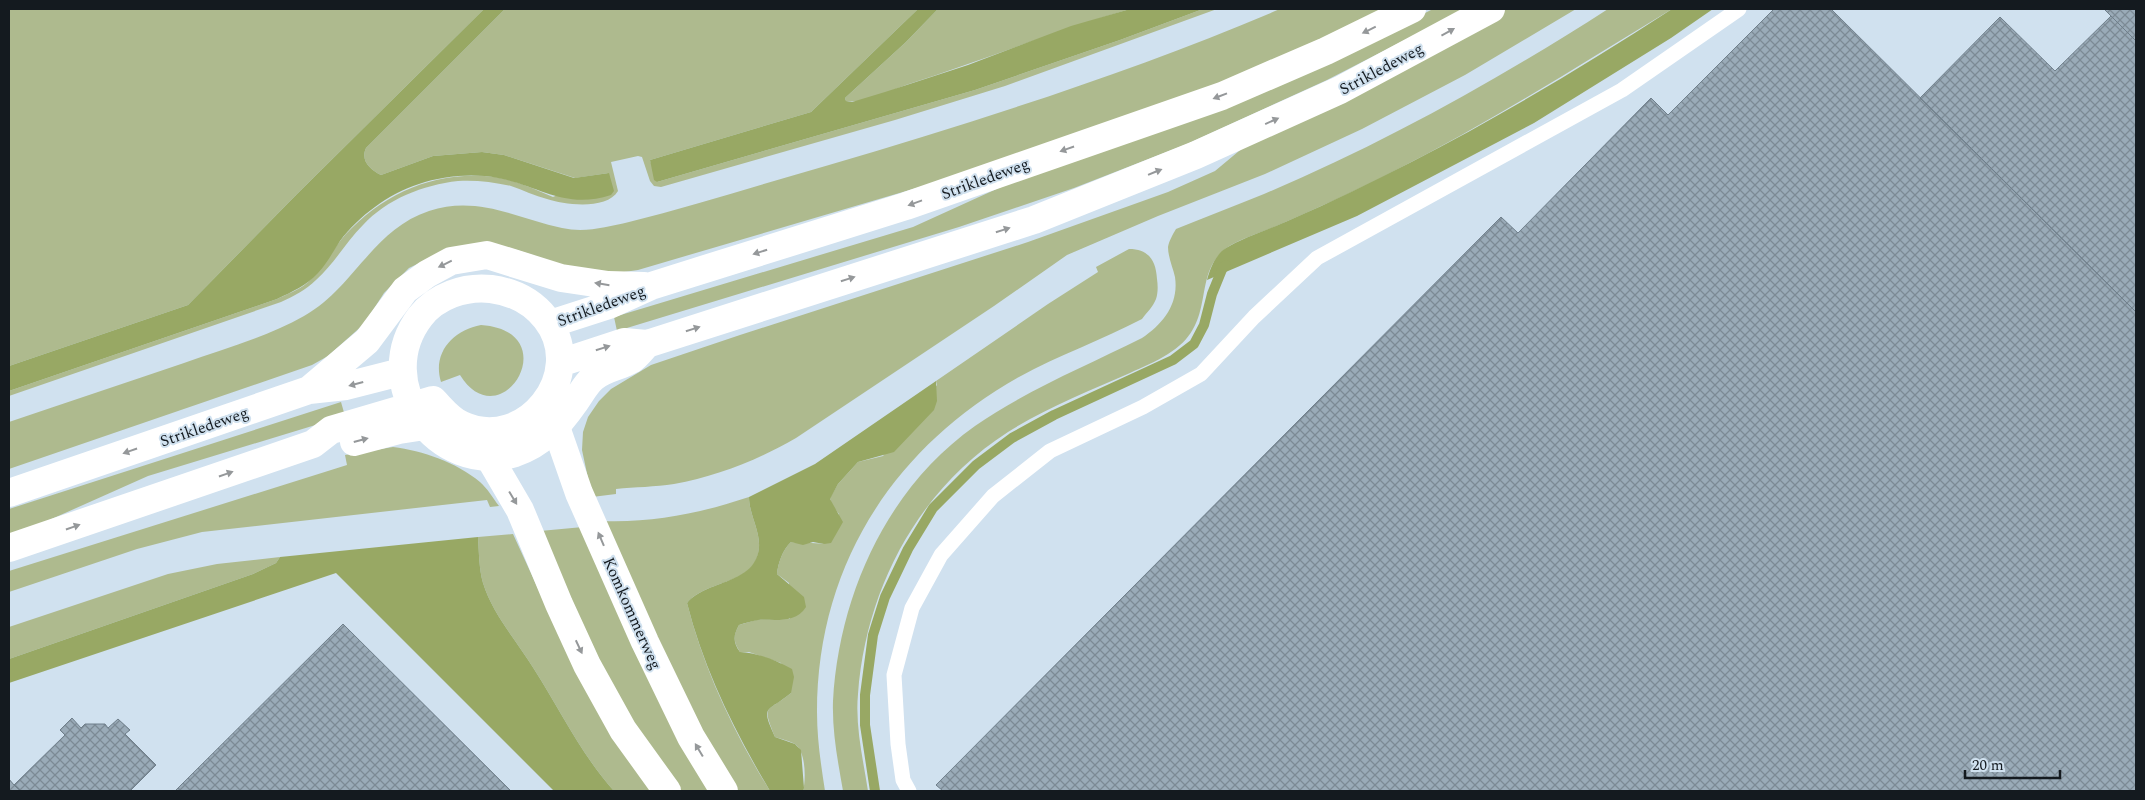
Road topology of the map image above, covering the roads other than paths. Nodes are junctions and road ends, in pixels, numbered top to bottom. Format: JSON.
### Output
{"nodes":[{"id":1,"x":1412,"y":9,"type":"edge"},
{"id":2,"x":1491,"y":9,"type":"edge"},
{"id":3,"x":1739,"y":9,"type":"edge"},
{"id":4,"x":651,"y":286,"type":"junction"},
{"id":5,"x":550,"y":324,"type":"junction"},
{"id":6,"x":647,"y":344,"type":"junction"},
{"id":7,"x":560,"y":363,"type":"junction"},
{"id":8,"x":401,"y":372,"type":"junction"},
{"id":9,"x":309,"y":390,"type":"junction"},
{"id":10,"x":551,"y":415,"type":"junction"},
{"id":11,"x":418,"y":416,"type":"junction"},
{"id":12,"x":488,"y":456,"type":"junction"},
{"id":13,"x":9,"y":493,"type":"edge"},
{"id":14,"x":9,"y":548,"type":"edge"},
{"id":15,"x":667,"y":791,"type":"edge"},
{"id":16,"x":724,"y":791,"type":"edge"},
{"id":17,"x":908,"y":791,"type":"edge"}],
"edges":[{"from":1,"to":4,"type":"main road","name":"Strikledeweg","one_way":true},
{"from":6,"to":2,"type":"main road","name":"Strikledeweg","one_way":true},
{"from":3,"to":17,"type":"lane"},
{"from":4,"to":5,"type":"main road","name":"Strikledeweg"},
{"from":4,"to":9,"type":"main road","one_way":true},
{"from":5,"to":7,"type":"main road"},
{"from":5,"to":8,"type":"main road"},
{"from":7,"to":6,"type":"main road","name":"Strikledeweg","one_way":true},
{"from":6,"to":10,"type":"main road","name":"Strikledeweg"},
{"from":7,"to":10,"type":"main road"},
{"from":8,"to":9,"type":"main road","name":"Strikledeweg","one_way":true},
{"from":8,"to":11,"type":"main road"},
{"from":9,"to":13,"type":"main road","name":"Strikledeweg","one_way":true},
{"from":10,"to":11,"type":"main road"},
{"from":10,"to":12,"type":"main road"},
{"from":16,"to":10,"type":"main road","name":"Komkommerweg","one_way":true},
{"from":11,"to":12,"type":"main road"},
{"from":14,"to":11,"type":"main road","one_way":true},
{"from":12,"to":15,"type":"main road","one_way":true}]}
